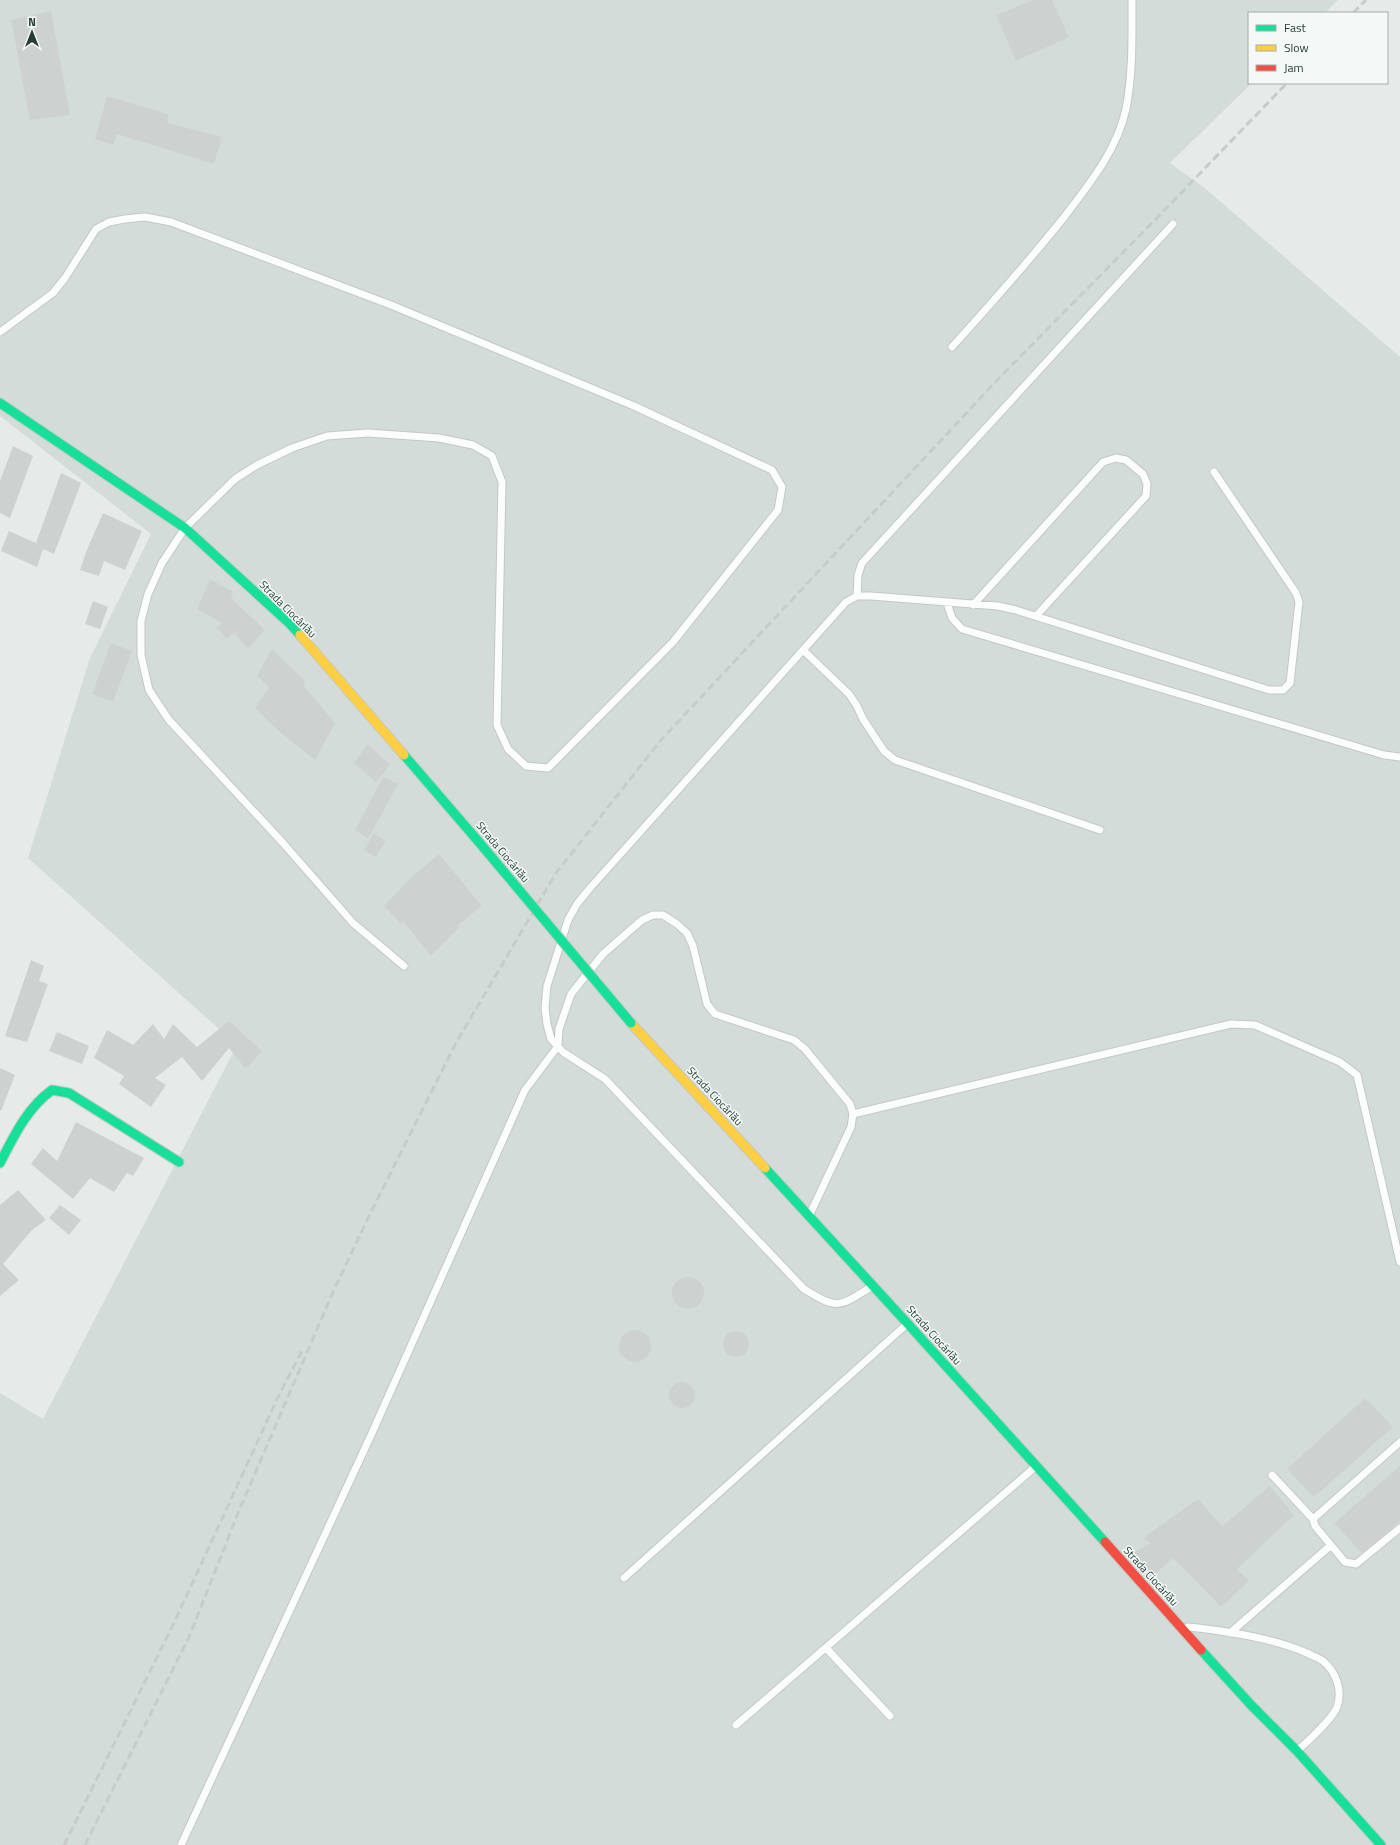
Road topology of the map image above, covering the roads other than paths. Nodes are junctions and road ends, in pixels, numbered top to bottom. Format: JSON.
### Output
{"nodes":[{"id":1,"x":1132,"y":0,"type":"edge"},
{"id":2,"x":1173,"y":224,"type":"dead end"},
{"id":3,"x":0,"y":332,"type":"edge"},
{"id":4,"x":952,"y":347,"type":"dead end"},
{"id":5,"x":0,"y":403,"type":"edge"},
{"id":6,"x":1214,"y":472,"type":"dead end"},
{"id":7,"x":186,"y":528,"type":"junction"},
{"id":8,"x":857,"y":596,"type":"junction"},
{"id":9,"x":947,"y":603,"type":"junction"},
{"id":10,"x":973,"y":605,"type":"junction"},
{"id":11,"x":1036,"y":616,"type":"junction"},
{"id":12,"x":803,"y":650,"type":"junction"},
{"id":13,"x":1400,"y":757,"type":"edge"},
{"id":14,"x":1100,"y":830,"type":"dead end"},
{"id":15,"x":404,"y":966,"type":"dead end"},
{"id":16,"x":558,"y":1046,"type":"junction"},
{"id":17,"x":853,"y":1114,"type":"junction"},
{"id":18,"x":179,"y":1162,"type":"dead end"},
{"id":19,"x":0,"y":1163,"type":"edge"},
{"id":20,"x":809,"y":1216,"type":"junction"},
{"id":21,"x":1400,"y":1262,"type":"edge"},
{"id":22,"x":873,"y":1286,"type":"junction"},
{"id":23,"x":908,"y":1324,"type":"junction"},
{"id":24,"x":1400,"y":1442,"type":"edge"},
{"id":25,"x":1036,"y":1466,"type":"junction"},
{"id":26,"x":1272,"y":1475,"type":"dead end"},
{"id":27,"x":1313,"y":1519,"type":"junction"},
{"id":28,"x":1400,"y":1528,"type":"edge"},
{"id":29,"x":1330,"y":1546,"type":"junction"},
{"id":30,"x":624,"y":1578,"type":"dead end"},
{"id":31,"x":1181,"y":1626,"type":"junction"},
{"id":32,"x":1230,"y":1633,"type":"junction"},
{"id":33,"x":826,"y":1648,"type":"junction"},
{"id":34,"x":890,"y":1716,"type":"dead end"},
{"id":35,"x":736,"y":1725,"type":"dead end"},
{"id":36,"x":1297,"y":1751,"type":"junction"},
{"id":37,"x":181,"y":1845,"type":"edge"},
{"id":38,"x":1381,"y":1845,"type":"edge"}],
"edges":[{"from":1,"to":4,"type":"lane"},
{"from":2,"to":8,"type":"lane"},
{"from":3,"to":7,"type":"lane"},
{"from":5,"to":7,"type":"main road","name":"Strada Ciocârlău"},
{"from":6,"to":11,"type":"lane"},
{"from":7,"to":15,"type":"lane"},
{"from":7,"to":20,"type":"main road","name":"Strada Ciocârlău","bridge":true},
{"from":8,"to":9,"type":"lane"},
{"from":8,"to":12,"type":"lane"},
{"from":9,"to":10,"type":"lane"},
{"from":9,"to":13,"type":"lane"},
{"from":10,"to":11,"type":"lane"},
{"from":10,"to":11,"type":"lane"},
{"from":12,"to":14,"type":"lane"},
{"from":12,"to":16,"type":"lane"},
{"from":16,"to":17,"type":"lane"},
{"from":16,"to":22,"type":"lane"},
{"from":16,"to":37,"type":"lane"},
{"from":17,"to":20,"type":"lane"},
{"from":17,"to":21,"type":"lane"},
{"from":18,"to":19,"type":"main road"},
{"from":20,"to":22,"type":"main road","name":"Strada Ciocârlău"},
{"from":22,"to":23,"type":"main road","name":"Strada Ciocârlău"},
{"from":23,"to":25,"type":"main road","name":"Strada Ciocârlău"},
{"from":23,"to":30,"type":"lane"},
{"from":24,"to":27,"type":"lane"},
{"from":25,"to":31,"type":"main road","name":"Strada Ciocârlău"},
{"from":25,"to":33,"type":"lane"},
{"from":26,"to":27,"type":"lane"},
{"from":27,"to":29,"type":"lane"},
{"from":28,"to":29,"type":"lane"},
{"from":29,"to":32,"type":"lane"},
{"from":31,"to":32,"type":"lane"},
{"from":31,"to":36,"type":"main road","name":"Strada Ciocârlău"},
{"from":32,"to":36,"type":"lane"},
{"from":33,"to":34,"type":"lane"},
{"from":33,"to":35,"type":"lane"},
{"from":36,"to":38,"type":"main road","name":"Strada Ciocârlău"}]}
